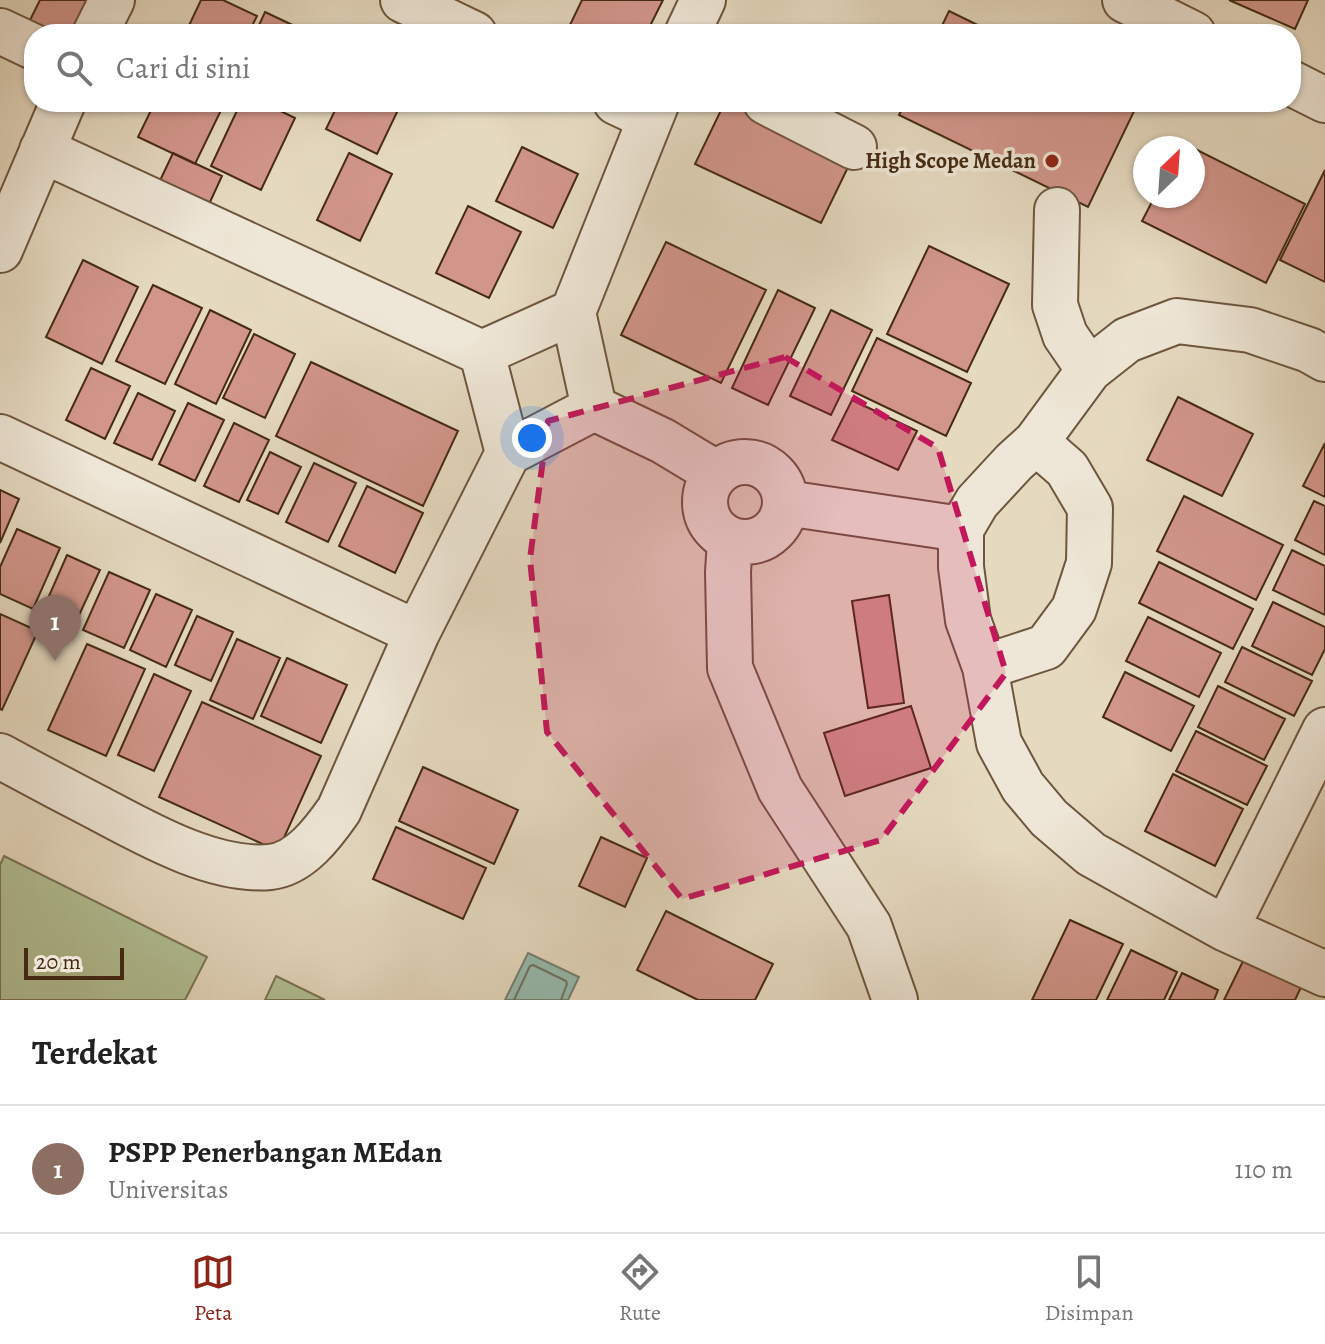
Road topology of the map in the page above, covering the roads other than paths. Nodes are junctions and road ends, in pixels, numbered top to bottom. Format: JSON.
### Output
{"nodes":[{"id":1,"x":112,"y":0,"type":"edge"},
{"id":2,"x":403,"y":0,"type":"edge"},
{"id":3,"x":703,"y":0,"type":"edge"},
{"id":4,"x":1125,"y":0,"type":"edge"},
{"id":5,"x":100,"y":24,"type":"edge"},
{"id":6,"x":453,"y":24,"type":"edge"},
{"id":7,"x":692,"y":24,"type":"edge"},
{"id":8,"x":1173,"y":24,"type":"edge"},
{"id":9,"x":0,"y":31,"type":"edge"},
{"id":10,"x":24,"y":42,"type":"edge"},
{"id":11,"x":1301,"y":88,"type":"edge"},
{"id":12,"x":1325,"y":100,"type":"edge"},
{"id":13,"x":59,"y":112,"type":"edge"},
{"id":14,"x":639,"y":112,"type":"edge"},
{"id":15,"x":786,"y":112,"type":"edge"},
{"id":16,"x":854,"y":147,"type":"dead end"},
{"id":17,"x":42,"y":150,"type":"junction"},
{"id":18,"x":1057,"y":210,"type":"dead end"},
{"id":19,"x":0,"y":250,"type":"edge"},
{"id":20,"x":573,"y":312,"type":"junction"},
{"id":21,"x":482,"y":353,"type":"junction"},
{"id":22,"x":1325,"y":359,"type":"edge"},
{"id":23,"x":1089,"y":370,"type":"junction"},
{"id":24,"x":594,"y":408,"type":"junction"},
{"id":25,"x":0,"y":437,"type":"edge"},
{"id":26,"x":1036,"y":442,"type":"junction"},
{"id":27,"x":508,"y":453,"type":"junction"},
{"id":28,"x":716,"y":473,"type":"junction"},
{"id":29,"x":786,"y":503,"type":"junction"},
{"id":30,"x":961,"y":529,"type":"junction"},
{"id":31,"x":730,"y":540,"type":"junction"},
{"id":32,"x":417,"y":633,"type":"junction"},
{"id":33,"x":985,"y":667,"type":"junction"},
{"id":34,"x":1325,"y":730,"type":"edge"},
{"id":35,"x":0,"y":756,"type":"edge"},
{"id":36,"x":1226,"y":929,"type":"junction"},
{"id":37,"x":1325,"y":974,"type":"edge"},
{"id":38,"x":895,"y":1000,"type":"edge"}],
"edges":[{"from":1,"to":5,"type":"street"},
{"from":2,"to":6,"type":"street"},
{"from":3,"to":7,"type":"street"},
{"from":4,"to":8,"type":"street"},
{"from":9,"to":10,"type":"street"},
{"from":11,"to":12,"type":"street"},
{"from":13,"to":17,"type":"street"},
{"from":14,"to":20,"type":"street"},
{"from":15,"to":16,"type":"street"},
{"from":17,"to":19,"type":"street"},
{"from":17,"to":21,"type":"street"},
{"from":18,"to":23,"type":"street"},
{"from":20,"to":21,"type":"street"},
{"from":20,"to":24,"type":"street"},
{"from":21,"to":27,"type":"street"},
{"from":22,"to":23,"type":"street"},
{"from":23,"to":26,"type":"street"},
{"from":24,"to":27,"type":"street"},
{"from":24,"to":28,"type":"street"},
{"from":25,"to":32,"type":"street"},
{"from":26,"to":30,"type":"street"},
{"from":26,"to":33,"type":"street"},
{"from":27,"to":32,"type":"street"},
{"from":28,"to":29,"type":"street"},
{"from":28,"to":31,"type":"street"},
{"from":29,"to":30,"type":"street"},
{"from":29,"to":31,"type":"street"},
{"from":30,"to":33,"type":"street"},
{"from":31,"to":38,"type":"street"},
{"from":32,"to":35,"type":"street"},
{"from":33,"to":36,"type":"street"},
{"from":34,"to":36,"type":"street"},
{"from":36,"to":37,"type":"street"}]}
